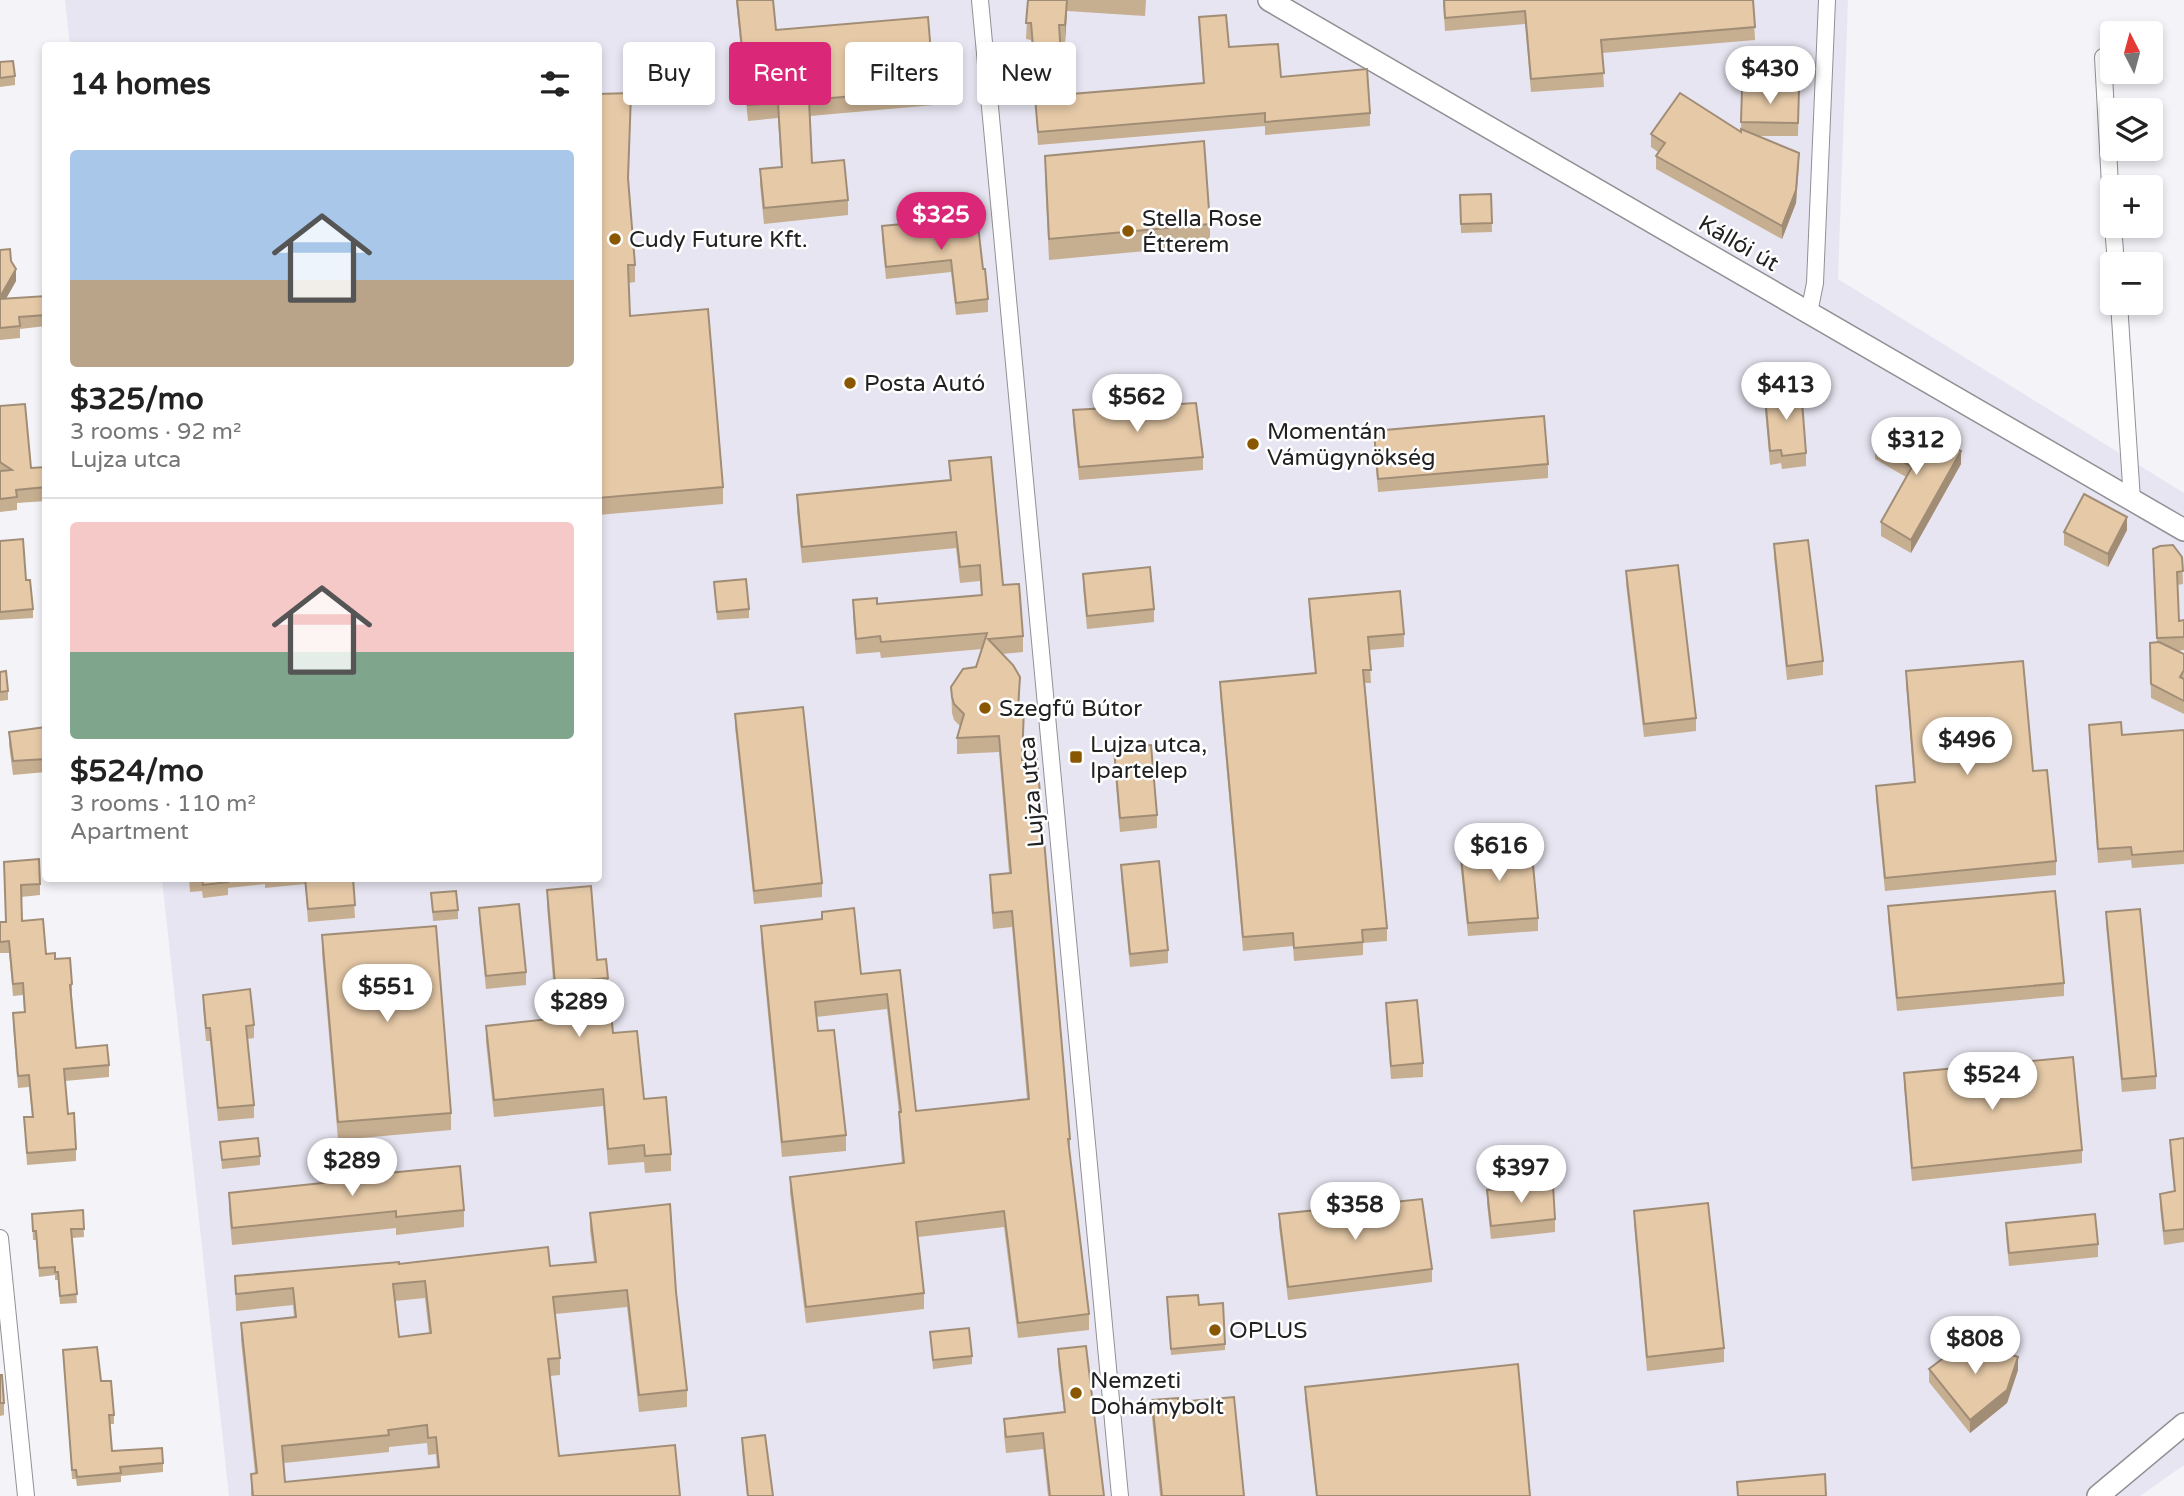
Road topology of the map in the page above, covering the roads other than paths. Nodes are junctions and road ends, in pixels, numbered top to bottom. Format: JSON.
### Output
{"nodes":[{"id":1,"x":980,"y":0,"type":"edge"},
{"id":2,"x":1269,"y":0,"type":"edge"},
{"id":3,"x":1827,"y":0,"type":"edge"},
{"id":4,"x":2104,"y":84,"type":"edge"},
{"id":5,"x":2109,"y":175,"type":"edge"},
{"id":6,"x":1809,"y":313,"type":"junction"},
{"id":7,"x":2120,"y":315,"type":"edge"},
{"id":8,"x":2132,"y":500,"type":"junction"},
{"id":9,"x":2184,"y":530,"type":"edge"},
{"id":10,"x":0,"y":1238,"type":"edge"},
{"id":11,"x":2184,"y":1424,"type":"edge"},
{"id":12,"x":26,"y":1496,"type":"edge"},
{"id":13,"x":1120,"y":1496,"type":"edge"},
{"id":14,"x":2098,"y":1496,"type":"edge"}],
"edges":[{"from":1,"to":13,"type":"street","name":"Lujza utca"},
{"from":2,"to":6,"type":"main road","name":"Kállói út"},
{"from":3,"to":6,"type":"street"},
{"from":4,"to":5,"type":"street"},
{"from":6,"to":8,"type":"main road","name":"Kállói út"},
{"from":7,"to":8,"type":"street"},
{"from":8,"to":9,"type":"main road","name":"Kállói út"},
{"from":10,"to":12,"type":"street"},
{"from":11,"to":14,"type":"main road"}]}
